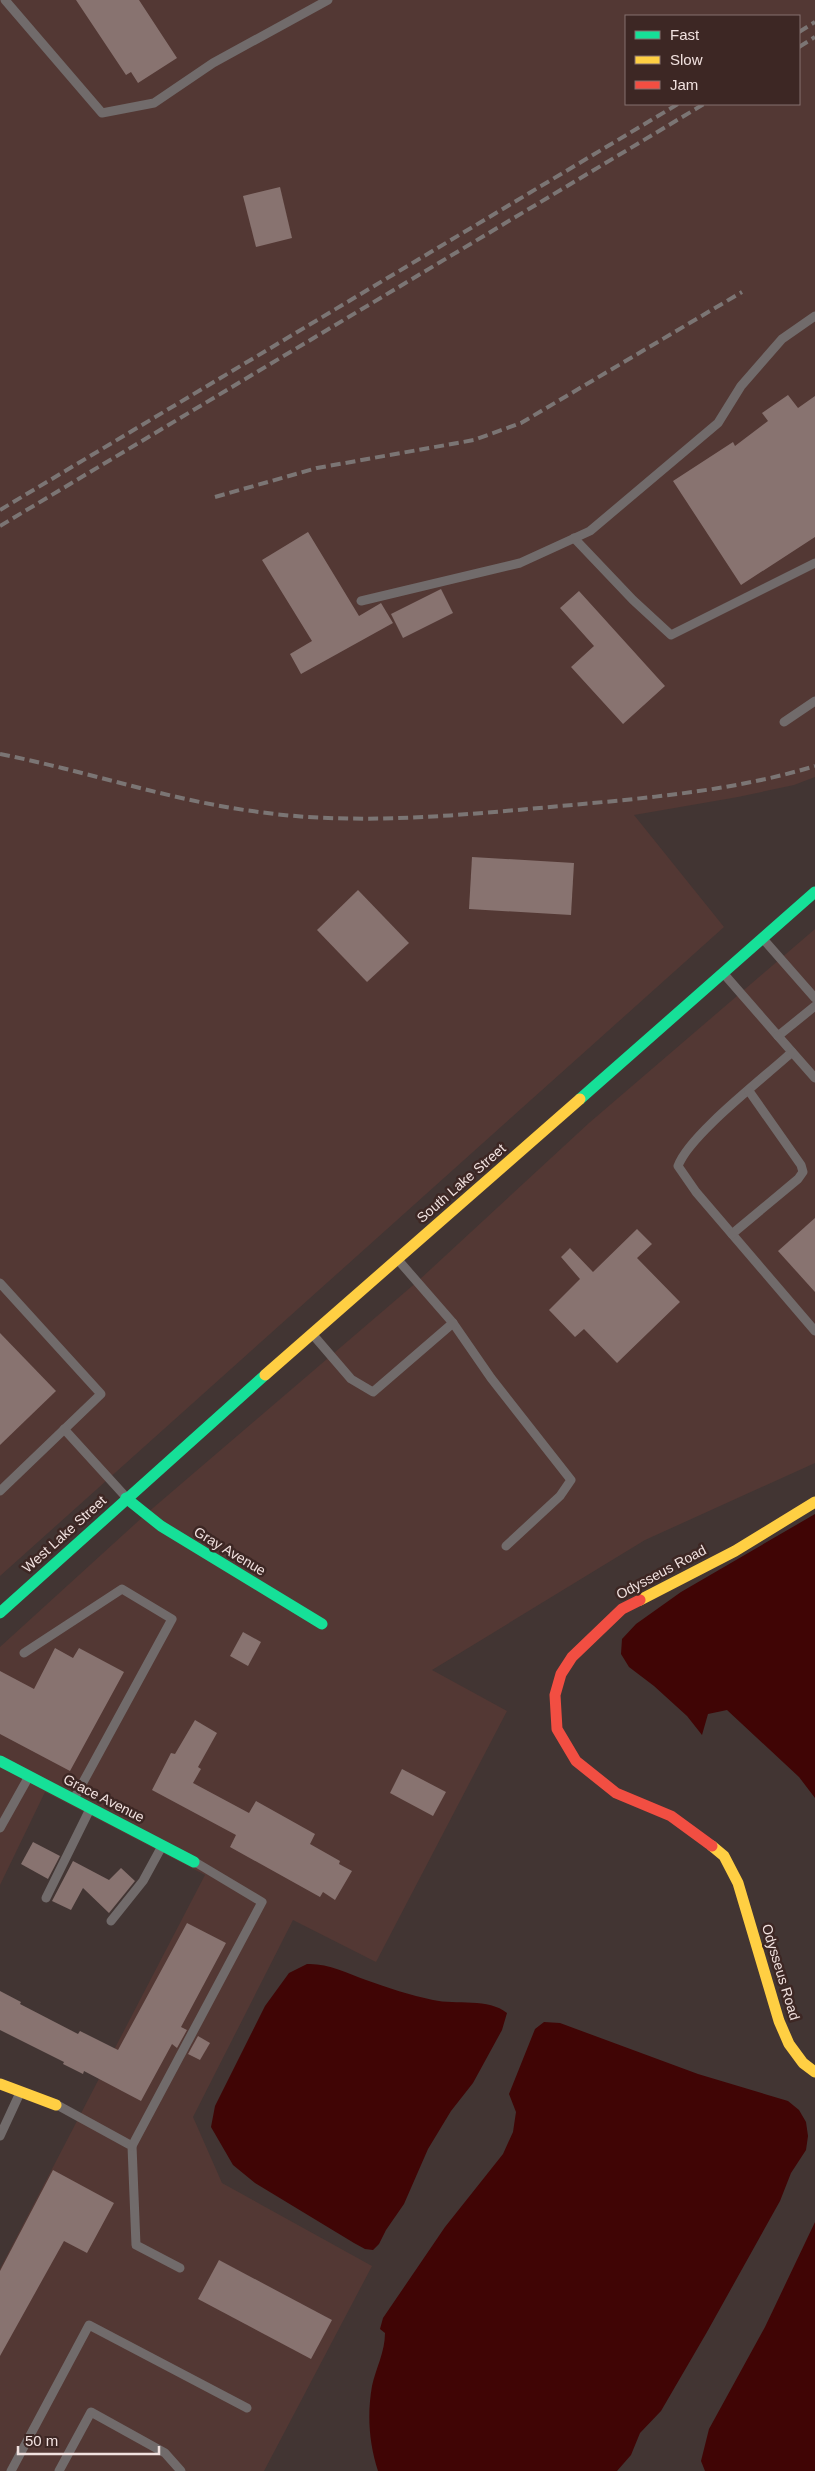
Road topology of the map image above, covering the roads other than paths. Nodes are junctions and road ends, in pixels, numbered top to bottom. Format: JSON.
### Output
{"nodes":[{"id":1,"x":5,"y":0,"type":"edge"},
{"id":2,"x":328,"y":0,"type":"edge"},
{"id":3,"x":815,"y":316,"type":"edge"},
{"id":4,"x":574,"y":538,"type":"junction"},
{"id":5,"x":815,"y":563,"type":"edge"},
{"id":6,"x":362,"y":601,"type":"dead end"},
{"id":7,"x":815,"y":701,"type":"edge"},
{"id":8,"x":784,"y":722,"type":"dead end"},
{"id":9,"x":813,"y":899,"type":"edge"},
{"id":10,"x":763,"y":938,"type":"junction"},
{"id":11,"x":723,"y":973,"type":"junction"},
{"id":12,"x":815,"y":998,"type":"edge"},
{"id":13,"x":815,"y":1006,"type":"edge"},
{"id":14,"x":778,"y":1036,"type":"junction"},
{"id":15,"x":792,"y":1052,"type":"junction"},
{"id":16,"x":815,"y":1078,"type":"edge"},
{"id":17,"x":749,"y":1091,"type":"junction"},
{"id":18,"x":732,"y":1234,"type":"junction"},
{"id":19,"x":398,"y":1259,"type":"junction"},
{"id":20,"x":0,"y":1283,"type":"edge"},
{"id":21,"x":453,"y":1323,"type":"junction"},
{"id":22,"x":815,"y":1331,"type":"edge"},
{"id":23,"x":312,"y":1334,"type":"junction"},
{"id":24,"x":64,"y":1429,"type":"junction"},
{"id":25,"x":0,"y":1491,"type":"edge"},
{"id":26,"x":126,"y":1498,"type":"junction"},
{"id":27,"x":815,"y":1502,"type":"edge"},
{"id":28,"x":506,"y":1546,"type":"dead end"},
{"id":29,"x":0,"y":1613,"type":"edge"},
{"id":30,"x":322,"y":1624,"type":"dead end"},
{"id":31,"x":24,"y":1653,"type":"dead end"},
{"id":32,"x":0,"y":1761,"type":"edge"},
{"id":33,"x":29,"y":1776,"type":"junction"},
{"id":34,"x":74,"y":1799,"type":"junction"},
{"id":35,"x":91,"y":1808,"type":"junction"},
{"id":36,"x":0,"y":1828,"type":"edge"},
{"id":37,"x":162,"y":1845,"type":"junction"},
{"id":38,"x":194,"y":1862,"type":"joint"},
{"id":39,"x":46,"y":1898,"type":"dead end"},
{"id":40,"x":111,"y":1921,"type":"dead end"},
{"id":41,"x":815,"y":2072,"type":"edge"},
{"id":42,"x":0,"y":2084,"type":"edge"},
{"id":43,"x":20,"y":2093,"type":"junction"},
{"id":44,"x":56,"y":2105,"type":"joint"},
{"id":45,"x":0,"y":2136,"type":"edge"},
{"id":46,"x":132,"y":2146,"type":"junction"},
{"id":47,"x":180,"y":2268,"type":"dead end"},
{"id":48,"x":248,"y":2408,"type":"dead end"},
{"id":49,"x":11,"y":2471,"type":"edge"},
{"id":50,"x":59,"y":2471,"type":"edge"},
{"id":51,"x":181,"y":2471,"type":"edge"}],
"edges":[{"from":1,"to":2,"type":"lane"},
{"from":3,"to":4,"type":"lane"},
{"from":4,"to":5,"type":"lane"},
{"from":4,"to":6,"type":"lane"},
{"from":7,"to":8,"type":"lane"},
{"from":9,"to":10,"type":"street","name":"South Lake Street"},
{"from":10,"to":11,"type":"street","name":"South Lake Street"},
{"from":10,"to":12,"type":"lane"},
{"from":11,"to":14,"type":"lane"},
{"from":11,"to":19,"type":"street","name":"South Lake Street"},
{"from":13,"to":14,"type":"lane"},
{"from":14,"to":15,"type":"lane"},
{"from":15,"to":16,"type":"lane"},
{"from":15,"to":17,"type":"lane"},
{"from":17,"to":18,"type":"lane"},
{"from":17,"to":18,"type":"lane"},
{"from":18,"to":22,"type":"lane"},
{"from":19,"to":21,"type":"lane"},
{"from":19,"to":23,"type":"street","name":"South Lake Street"},
{"from":20,"to":24,"type":"lane"},
{"from":21,"to":23,"type":"lane"},
{"from":21,"to":28,"type":"lane"},
{"from":23,"to":26,"type":"street","name":"South Lake Street"},
{"from":24,"to":25,"type":"lane"},
{"from":24,"to":26,"type":"lane"},
{"from":26,"to":29,"type":"street","name":"West Lake Street"},
{"from":26,"to":30,"type":"street","name":"Gray Avenue"},
{"from":27,"to":41,"type":"street","name":"Odysseus Road"},
{"from":31,"to":34,"type":"lane"},
{"from":32,"to":33,"type":"street","name":"Grace Avenue"},
{"from":33,"to":34,"type":"street","name":"Grace Avenue"},
{"from":33,"to":36,"type":"lane"},
{"from":34,"to":35,"type":"street","name":"Grace Avenue"},
{"from":35,"to":37,"type":"street","name":"Grace Avenue"},
{"from":35,"to":39,"type":"lane"},
{"from":37,"to":38,"type":"street","name":"Grace Avenue"},
{"from":37,"to":40,"type":"lane"},
{"from":38,"to":46,"type":"lane"},
{"from":42,"to":43,"type":"street"},
{"from":43,"to":44,"type":"street"},
{"from":43,"to":45,"type":"lane"},
{"from":44,"to":46,"type":"lane"},
{"from":46,"to":47,"type":"lane"},
{"from":48,"to":49,"type":"lane"},
{"from":50,"to":51,"type":"lane"}]}
